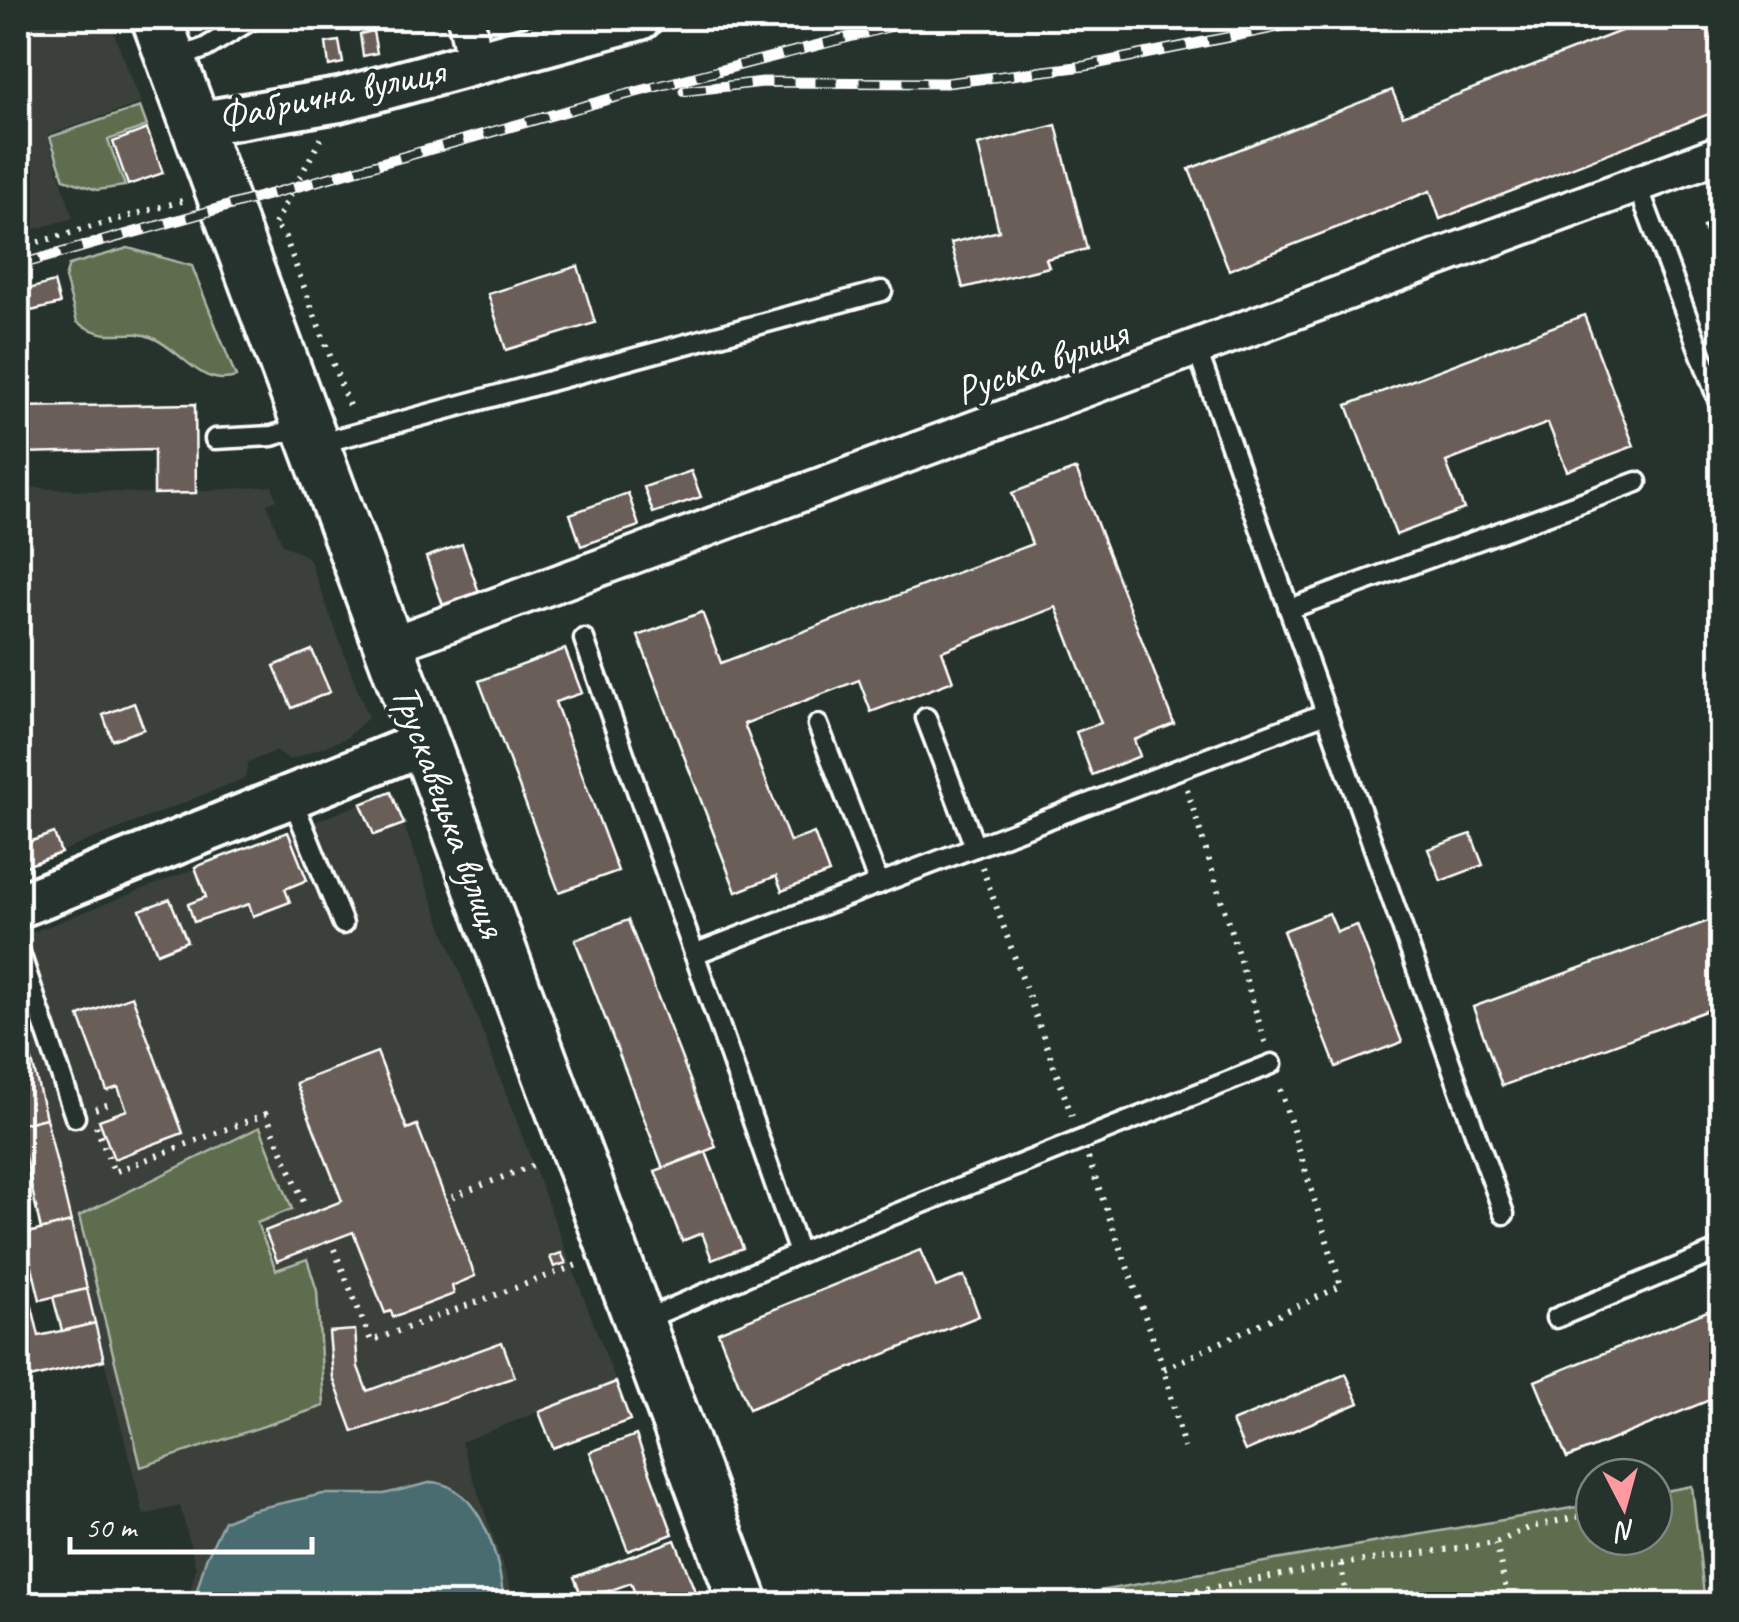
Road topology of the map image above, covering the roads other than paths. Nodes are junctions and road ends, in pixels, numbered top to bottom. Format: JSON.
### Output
{"nodes":[{"id":1,"x":254,"y":18,"type":"edge"},
{"id":2,"x":466,"y":18,"type":"edge"},
{"id":3,"x":640,"y":18,"type":"edge"},
{"id":4,"x":164,"y":39,"type":"edge"},
{"id":5,"x":475,"y":62,"type":"junction"},
{"id":6,"x":196,"y":124,"type":"junction"},
{"id":7,"x":1722,"y":153,"type":"edge"},
{"id":8,"x":1637,"y":184,"type":"junction"},
{"id":9,"x":882,"y":292,"type":"dead end"},
{"id":10,"x":1197,"y":350,"type":"junction"},
{"id":11,"x":1722,"y":410,"type":"edge"},
{"id":12,"x":313,"y":435,"type":"junction"},
{"id":13,"x":214,"y":438,"type":"dead end"},
{"id":14,"x":1636,"y":482,"type":"dead end"},
{"id":15,"x":1289,"y":609,"type":"junction"},
{"id":16,"x":584,"y":639,"type":"dead end"},
{"id":17,"x":388,"y":646,"type":"junction"},
{"id":18,"x":1326,"y":713,"type":"junction"},
{"id":19,"x":926,"y":718,"type":"dead end"},
{"id":20,"x":818,"y":725,"type":"dead end"},
{"id":21,"x":424,"y":743,"type":"junction"},
{"id":22,"x":292,"y":796,"type":"junction"},
{"id":23,"x":975,"y":847,"type":"junction"},
{"id":24,"x":879,"y":884,"type":"junction"},
{"id":25,"x":18,"y":906,"type":"edge"},
{"id":26,"x":342,"y":924,"type":"dead end"},
{"id":27,"x":18,"y":948,"type":"edge"},
{"id":28,"x":694,"y":954,"type":"junction"},
{"id":29,"x":1272,"y":1064,"type":"road end"},
{"id":30,"x":83,"y":1114,"type":"road end"},
{"id":31,"x":1504,"y":1214,"type":"dead end"},
{"id":32,"x":1722,"y":1249,"type":"edge"},
{"id":33,"x":799,"y":1253,"type":"junction"},
{"id":34,"x":1556,"y":1318,"type":"dead end"},
{"id":35,"x":639,"y":1322,"type":"junction"},
{"id":36,"x":744,"y":1604,"type":"edge"}],
"edges":[{"from":1,"to":4,"type":"lane"},
{"from":2,"to":5,"type":"street"},
{"from":3,"to":5,"type":"street","name":"Фабрична вулиця"},
{"from":4,"to":6,"type":"main road","name":"Трускавецька вулиця"},
{"from":5,"to":6,"type":"street","name":"Фабрична вулиця"},
{"from":6,"to":12,"type":"main road","name":"Трускавецька вулиця"},
{"from":7,"to":8,"type":"street","name":"Руська вулиця"},
{"from":8,"to":10,"type":"street","name":"Руська вулиця"},
{"from":8,"to":11,"type":"lane"},
{"from":9,"to":12,"type":"lane"},
{"from":10,"to":15,"type":"lane"},
{"from":10,"to":17,"type":"street","name":"Руська вулиця"},
{"from":12,"to":13,"type":"lane"},
{"from":12,"to":17,"type":"main road","name":"Трускавецька вулиця"},
{"from":14,"to":15,"type":"lane"},
{"from":15,"to":18,"type":"lane"},
{"from":16,"to":28,"type":"lane"},
{"from":17,"to":21,"type":"main road","name":"Трускавецька вулиця"},
{"from":18,"to":23,"type":"lane"},
{"from":18,"to":31,"type":"lane"},
{"from":19,"to":23,"type":"lane"},
{"from":20,"to":24,"type":"lane"},
{"from":21,"to":22,"type":"street"},
{"from":21,"to":35,"type":"main road","name":"Трускавецька вулиця"},
{"from":22,"to":25,"type":"street"},
{"from":22,"to":26,"type":"lane"},
{"from":23,"to":24,"type":"lane"},
{"from":24,"to":28,"type":"lane"},
{"from":27,"to":30,"type":"lane"},
{"from":28,"to":33,"type":"lane"},
{"from":29,"to":33,"type":"lane"},
{"from":32,"to":34,"type":"lane"},
{"from":33,"to":35,"type":"lane"},
{"from":35,"to":36,"type":"main road","name":"Трускавецька вулиця"}]}
